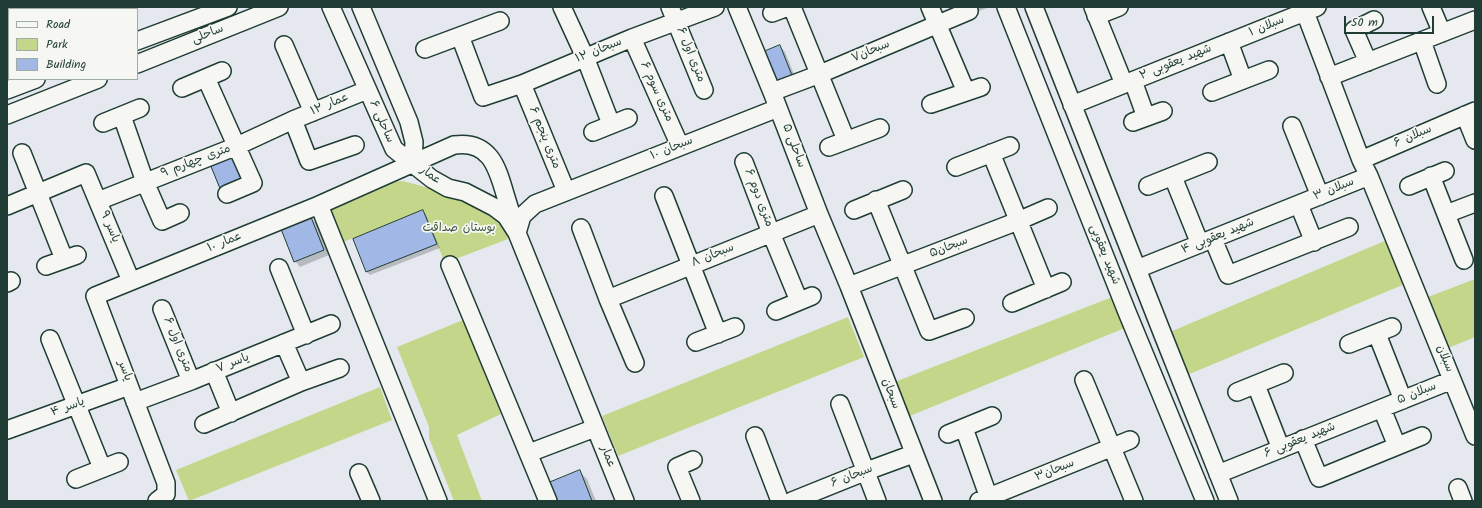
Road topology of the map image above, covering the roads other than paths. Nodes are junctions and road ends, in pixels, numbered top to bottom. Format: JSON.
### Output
{"nodes":[{"id":1,"x":228,"y":7,"type":"edge"},
{"id":2,"x":279,"y":7,"type":"edge"},
{"id":3,"x":331,"y":7,"type":"edge"},
{"id":4,"x":361,"y":7,"type":"edge"},
{"id":5,"x":562,"y":7,"type":"edge"},
{"id":6,"x":715,"y":7,"type":"edge"},
{"id":7,"x":737,"y":7,"type":"edge"},
{"id":8,"x":792,"y":7,"type":"edge"},
{"id":9,"x":930,"y":7,"type":"edge"},
{"id":10,"x":1006,"y":7,"type":"edge"},
{"id":11,"x":1034,"y":7,"type":"edge"},
{"id":12,"x":1119,"y":7,"type":"edge"},
{"id":13,"x":1431,"y":7,"type":"edge"},
{"id":14,"x":1311,"y":10,"type":"edge"},
{"id":15,"x":969,"y":11,"type":"dead end"},
{"id":16,"x":1095,"y":12,"type":"edge"},
{"id":17,"x":1285,"y":13,"type":"edge"},
{"id":18,"x":673,"y":14,"type":"edge"},
{"id":19,"x":1374,"y":20,"type":"dead end"},
{"id":20,"x":1475,"y":20,"type":"edge"},
{"id":21,"x":500,"y":21,"type":"dead end"},
{"id":22,"x":937,"y":25,"type":"junction"},
{"id":23,"x":1442,"y":33,"type":"junction"},
{"id":24,"x":460,"y":36,"type":"junction"},
{"id":25,"x":632,"y":38,"type":"junction"},
{"id":26,"x":1422,"y":40,"type":"junction"},
{"id":27,"x":138,"y":41,"type":"edge"},
{"id":28,"x":1229,"y":42,"type":"junction"},
{"id":29,"x":284,"y":45,"type":"dead end"},
{"id":30,"x":425,"y":50,"type":"dead end"},
{"id":31,"x":585,"y":57,"type":"junction"},
{"id":32,"x":138,"y":64,"type":"edge"},
{"id":33,"x":1361,"y":65,"type":"junction"},
{"id":34,"x":1269,"y":70,"type":"dead end"},
{"id":35,"x":222,"y":71,"type":"dead end"},
{"id":36,"x":820,"y":74,"type":"junction"},
{"id":37,"x":1329,"y":77,"type":"junction"},
{"id":38,"x":206,"y":78,"type":"junction"},
{"id":39,"x":33,"y":80,"type":"edge"},
{"id":40,"x":95,"y":80,"type":"edge"},
{"id":41,"x":1243,"y":80,"type":"junction"},
{"id":42,"x":1128,"y":82,"type":"junction"},
{"id":43,"x":522,"y":84,"type":"junction"},
{"id":44,"x":1437,"y":84,"type":"dead end"},
{"id":45,"x":182,"y":88,"type":"dead end"},
{"id":46,"x":7,"y":90,"type":"edge"},
{"id":47,"x":367,"y":90,"type":"junction"},
{"id":48,"x":704,"y":90,"type":"dead end"},
{"id":49,"x":772,"y":92,"type":"junction"},
{"id":50,"x":1212,"y":92,"type":"dead end"},
{"id":51,"x":931,"y":104,"type":"dead end"},
{"id":52,"x":1072,"y":105,"type":"junction"},
{"id":53,"x":140,"y":108,"type":"dead end"},
{"id":54,"x":778,"y":108,"type":"junction"},
{"id":55,"x":1163,"y":111,"type":"dead end"},
{"id":56,"x":313,"y":112,"type":"junction"},
{"id":57,"x":1470,"y":113,"type":"edge"},
{"id":58,"x":7,"y":115,"type":"edge"},
{"id":59,"x":122,"y":116,"type":"junction"},
{"id":60,"x":628,"y":118,"type":"dead end"},
{"id":61,"x":293,"y":120,"type":"junction"},
{"id":62,"x":103,"y":122,"type":"dead end"},
{"id":63,"x":611,"y":124,"type":"junction"},
{"id":64,"x":1292,"y":126,"type":"dead end"},
{"id":65,"x":880,"y":128,"type":"dead end"},
{"id":66,"x":593,"y":132,"type":"dead end"},
{"id":67,"x":846,"y":140,"type":"junction"},
{"id":68,"x":1475,"y":140,"type":"edge"},
{"id":69,"x":355,"y":145,"type":"dead end"},
{"id":70,"x":237,"y":146,"type":"junction"},
{"id":71,"x":680,"y":146,"type":"junction"},
{"id":72,"x":1010,"y":146,"type":"dead end"},
{"id":73,"x":829,"y":147,"type":"dead end"},
{"id":74,"x":22,"y":153,"type":"dead end"},
{"id":75,"x":991,"y":153,"type":"junction"},
{"id":76,"x":1361,"y":160,"type":"junction"},
{"id":77,"x":744,"y":162,"type":"dead end"},
{"id":78,"x":1208,"y":162,"type":"dead end"},
{"id":79,"x":413,"y":164,"type":"junction"},
{"id":80,"x":956,"y":167,"type":"dead end"},
{"id":81,"x":1369,"y":176,"type":"junction"},
{"id":82,"x":1173,"y":177,"type":"junction"},
{"id":83,"x":145,"y":182,"type":"junction"},
{"id":84,"x":1148,"y":186,"type":"dead end"},
{"id":85,"x":1409,"y":186,"type":"dead end"},
{"id":86,"x":903,"y":190,"type":"dead end"},
{"id":87,"x":566,"y":191,"type":"junction"},
{"id":88,"x":38,"y":193,"type":"junction"},
{"id":89,"x":227,"y":194,"type":"dead end"},
{"id":90,"x":664,"y":196,"type":"dead end"},
{"id":91,"x":1320,"y":196,"type":"junction"},
{"id":92,"x":876,"y":200,"type":"junction"},
{"id":93,"x":98,"y":201,"type":"junction"},
{"id":94,"x":1475,"y":203,"type":"edge"},
{"id":95,"x":1298,"y":205,"type":"junction"},
{"id":96,"x":7,"y":206,"type":"edge"},
{"id":97,"x":319,"y":206,"type":"junction"},
{"id":98,"x":1048,"y":208,"type":"dead end"},
{"id":99,"x":854,"y":210,"type":"dead end"},
{"id":100,"x":180,"y":213,"type":"dead end"},
{"id":101,"x":819,"y":214,"type":"junction"},
{"id":102,"x":1446,"y":214,"type":"junction"},
{"id":103,"x":1018,"y":221,"type":"junction"},
{"id":104,"x":1349,"y":227,"type":"dead end"},
{"id":105,"x":581,"y":228,"type":"dead end"},
{"id":106,"x":517,"y":233,"type":"junction"},
{"id":107,"x":771,"y":233,"type":"junction"},
{"id":108,"x":1207,"y":242,"type":"junction"},
{"id":109,"x":1314,"y":242,"type":"junction"},
{"id":110,"x":1464,"y":260,"type":"dead end"},
{"id":111,"x":450,"y":265,"type":"dead end"},
{"id":112,"x":691,"y":265,"type":"junction"},
{"id":113,"x":46,"y":266,"type":"dead end"},
{"id":114,"x":902,"y":266,"type":"junction"},
{"id":115,"x":279,"y":268,"type":"dead end"},
{"id":116,"x":1137,"y":269,"type":"junction"},
{"id":117,"x":131,"y":281,"type":"junction"},
{"id":118,"x":1062,"y":282,"type":"dead end"},
{"id":119,"x":849,"y":286,"type":"junction"},
{"id":120,"x":1046,"y":289,"type":"junction"},
{"id":121,"x":608,"y":299,"type":"junction"},
{"id":122,"x":1012,"y":303,"type":"dead end"},
{"id":123,"x":162,"y":309,"type":"dead end"},
{"id":124,"x":776,"y":311,"type":"dead end"},
{"id":125,"x":965,"y":318,"type":"dead end"},
{"id":126,"x":331,"y":324,"type":"dead end"},
{"id":127,"x":735,"y":327,"type":"dead end"},
{"id":128,"x":718,"y":334,"type":"junction"},
{"id":129,"x":306,"y":335,"type":"junction"},
{"id":130,"x":50,"y":339,"type":"dead end"},
{"id":131,"x":696,"y":342,"type":"dead end"},
{"id":132,"x":284,"y":343,"type":"junction"},
{"id":133,"x":1349,"y":344,"type":"dead end"},
{"id":134,"x":635,"y":363,"type":"dead end"},
{"id":135,"x":340,"y":368,"type":"dead end"},
{"id":136,"x":214,"y":371,"type":"junction"},
{"id":137,"x":1284,"y":373,"type":"dead end"},
{"id":138,"x":1084,"y":380,"type":"dead end"},
{"id":139,"x":1452,"y":380,"type":"junction"},
{"id":140,"x":191,"y":381,"type":"junction"},
{"id":141,"x":301,"y":382,"type":"junction"},
{"id":142,"x":1256,"y":385,"type":"junction"},
{"id":143,"x":129,"y":386,"type":"junction"},
{"id":144,"x":1237,"y":392,"type":"dead end"},
{"id":145,"x":1403,"y":400,"type":"junction"},
{"id":146,"x":135,"y":402,"type":"junction"},
{"id":147,"x":77,"y":404,"type":"junction"},
{"id":148,"x":840,"y":404,"type":"dead end"},
{"id":149,"x":1382,"y":409,"type":"junction"},
{"id":150,"x":231,"y":413,"type":"junction"},
{"id":151,"x":992,"y":416,"type":"dead end"},
{"id":152,"x":204,"y":424,"type":"dead end"},
{"id":153,"x":1473,"y":426,"type":"edge"},
{"id":154,"x":595,"y":428,"type":"junction"},
{"id":155,"x":964,"y":428,"type":"junction"},
{"id":156,"x":7,"y":430,"type":"edge"},
{"id":157,"x":948,"y":434,"type":"dead end"},
{"id":158,"x":755,"y":436,"type":"dead end"},
{"id":159,"x":1422,"y":436,"type":"dead end"},
{"id":160,"x":1303,"y":439,"type":"junction"},
{"id":161,"x":1130,"y":440,"type":"dead end"},
{"id":162,"x":1397,"y":446,"type":"junction"},
{"id":163,"x":1113,"y":447,"type":"junction"},
{"id":164,"x":1281,"y":449,"type":"junction"},
{"id":165,"x":529,"y":453,"type":"junction"},
{"id":166,"x":913,"y":454,"type":"junction"},
{"id":167,"x":693,"y":460,"type":"dead end"},
{"id":168,"x":119,"y":462,"type":"dead end"},
{"id":169,"x":102,"y":468,"type":"junction"},
{"id":170,"x":864,"y":472,"type":"junction"},
{"id":171,"x":359,"y":473,"type":"dead end"},
{"id":172,"x":1218,"y":474,"type":"junction"},
{"id":173,"x":76,"y":479,"type":"dead end"},
{"id":174,"x":985,"y":500,"type":"edge"},
{"id":175,"x":157,"y":501,"type":"edge"},
{"id":176,"x":371,"y":501,"type":"edge"},
{"id":177,"x":438,"y":501,"type":"edge"},
{"id":178,"x":548,"y":501,"type":"edge"},
{"id":179,"x":625,"y":501,"type":"edge"},
{"id":180,"x":691,"y":501,"type":"edge"},
{"id":181,"x":780,"y":501,"type":"edge"},
{"id":182,"x":792,"y":501,"type":"edge"},
{"id":183,"x":877,"y":501,"type":"edge"},
{"id":184,"x":933,"y":501,"type":"edge"},
{"id":185,"x":1134,"y":501,"type":"edge"},
{"id":186,"x":1205,"y":501,"type":"edge"},
{"id":187,"x":1229,"y":501,"type":"edge"}],
"edges":[{"from":1,"to":27,"type":"street"},
{"from":2,"to":32,"type":"street","name":"ساحلی"},
{"from":3,"to":47,"type":"street","name":"ساحلی ۶"},
{"from":4,"to":79,"type":"street","name":"ساحلی ۶"},
{"from":5,"to":31,"type":"street"},
{"from":6,"to":18,"type":"street","name":"سبحان ۱۲"},
{"from":7,"to":49,"type":"street","name":"ساحلی ۵"},
{"from":8,"to":36,"type":"street"},
{"from":9,"to":22,"type":"street"},
{"from":10,"to":186,"type":"street","name":"شهید یعقوبی"},
{"from":11,"to":52,"type":"street","name":"شهید یعقوبی"},
{"from":12,"to":16,"type":"street"},
{"from":13,"to":23,"type":"street"},
{"from":14,"to":17,"type":"street","name":"سبلان ۱"},
{"from":14,"to":37,"type":"street","name":"سبلان"},
{"from":15,"to":22,"type":"street","name":"سبحان۷"},
{"from":16,"to":42,"type":"street"},
{"from":17,"to":28,"type":"street","name":"سبلان ۱"},
{"from":18,"to":25,"type":"street","name":"سبحان ۱۲"},
{"from":18,"to":48,"type":"street","name":"۶ متری اول"},
{"from":19,"to":33,"type":"street"},
{"from":20,"to":23,"type":"street"},
{"from":21,"to":24,"type":"street"},
{"from":22,"to":36,"type":"street","name":"سبحان۷"},
{"from":22,"to":51,"type":"street"},
{"from":23,"to":26,"type":"street"},
{"from":24,"to":30,"type":"street"},
{"from":24,"to":43,"type":"street","name":"سبحان ۱۲"},
{"from":25,"to":31,"type":"street","name":"سبحان ۱۲"},
{"from":25,"to":71,"type":"street","name":"۶ متری سوم"},
{"from":26,"to":33,"type":"street"},
{"from":26,"to":44,"type":"street"},
{"from":28,"to":41,"type":"street"},
{"from":28,"to":42,"type":"street","name":"شهید یعقوبی ۲"},
{"from":29,"to":56,"type":"street"},
{"from":31,"to":43,"type":"street","name":"سبحان ۱۲"},
{"from":31,"to":63,"type":"street"},
{"from":33,"to":37,"type":"street"},
{"from":34,"to":41,"type":"street"},
{"from":35,"to":38,"type":"street"},
{"from":36,"to":49,"type":"street","name":"سبحان۷"},
{"from":36,"to":67,"type":"street"},
{"from":37,"to":76,"type":"street","name":"سبلان"},
{"from":38,"to":45,"type":"street"},
{"from":38,"to":70,"type":"street"},
{"from":39,"to":46,"type":"street"},
{"from":40,"to":58,"type":"street"},
{"from":41,"to":50,"type":"street"},
{"from":42,"to":52,"type":"street","name":"شهید یعقوبی ۲"},
{"from":42,"to":55,"type":"street"},
{"from":43,"to":87,"type":"street","name":"۶ متری پنجم"},
{"from":47,"to":56,"type":"street","name":"عمار ۱۲"},
{"from":47,"to":79,"type":"street","name":"ساحلی ۶"},
{"from":49,"to":54,"type":"street","name":"ساحلی ۵"},
{"from":52,"to":116,"type":"street","name":"شهید یعقوبی"},
{"from":53,"to":59,"type":"street"},
{"from":54,"to":71,"type":"street","name":"سبحان ۱۰"},
{"from":54,"to":101,"type":"street","name":"ساحلی ۵"},
{"from":56,"to":61,"type":"street","name":"عمار ۱۲"},
{"from":57,"to":68,"type":"street"},
{"from":57,"to":76,"type":"street","name":"سبلان ۶"},
{"from":59,"to":62,"type":"street"},
{"from":59,"to":83,"type":"street"},
{"from":60,"to":63,"type":"street"},
{"from":61,"to":69,"type":"street"},
{"from":61,"to":70,"type":"street","name":"۹ متری چهارم"},
{"from":63,"to":66,"type":"street"},
{"from":64,"to":91,"type":"street"},
{"from":65,"to":67,"type":"street"},
{"from":67,"to":73,"type":"street"},
{"from":70,"to":83,"type":"street","name":"۹ متری چهارم"},
{"from":70,"to":89,"type":"street"},
{"from":71,"to":87,"type":"street","name":"سبحان ۱۰"},
{"from":72,"to":75,"type":"street"},
{"from":74,"to":88,"type":"street"},
{"from":75,"to":80,"type":"street"},
{"from":75,"to":103,"type":"street"},
{"from":76,"to":81,"type":"street","name":"سبلان"},
{"from":77,"to":107,"type":"street","name":"۶ متری دوم"},
{"from":78,"to":82,"type":"street"},
{"from":79,"to":97,"type":"street","name":"عمار"},
{"from":79,"to":106,"type":"street","name":"عمار"},
{"from":79,"to":106,"type":"street"},
{"from":81,"to":91,"type":"street","name":"سبلان ۳"},
{"from":81,"to":139,"type":"street","name":"سبلان"},
{"from":82,"to":84,"type":"street"},
{"from":82,"to":108,"type":"street"},
{"from":83,"to":93,"type":"street","name":"۹ متری چهارم"},
{"from":83,"to":100,"type":"street"},
{"from":85,"to":102,"type":"street"},
{"from":86,"to":92,"type":"street"},
{"from":87,"to":106,"type":"street","name":"سبحان ۱۰"},
{"from":88,"to":93,"type":"street","name":"یاسر ۹"},
{"from":88,"to":96,"type":"street"},
{"from":88,"to":113,"type":"street"},
{"from":90,"to":112,"type":"street"},
{"from":91,"to":95,"type":"street","name":"سبلان ۳"},
{"from":92,"to":99,"type":"street"},
{"from":92,"to":114,"type":"street"},
{"from":93,"to":117,"type":"street","name":"یاسر ۹"},
{"from":94,"to":102,"type":"street"},
{"from":95,"to":108,"type":"street","name":"شهید یعقوبی ۴"},
{"from":95,"to":109,"type":"street"},
{"from":97,"to":117,"type":"street","name":"عمار ۱۰"},
{"from":97,"to":177,"type":"street"},
{"from":98,"to":103,"type":"street","name":"سبحان۵"},
{"from":101,"to":107,"type":"street","name":"سبحان ۸"},
{"from":101,"to":119,"type":"street","name":"ساحلی ۵"},
{"from":102,"to":110,"type":"street"},
{"from":103,"to":114,"type":"street","name":"سبحان۵"},
{"from":103,"to":120,"type":"street"},
{"from":104,"to":109,"type":"street"},
{"from":105,"to":121,"type":"street"},
{"from":106,"to":154,"type":"street","name":"عمار"},
{"from":107,"to":112,"type":"street","name":"سبحان ۸"},
{"from":107,"to":124,"type":"street"},
{"from":108,"to":109,"type":"street"},
{"from":108,"to":116,"type":"street","name":"شهید یعقوبی ۴"},
{"from":111,"to":165,"type":"street"},
{"from":112,"to":121,"type":"street","name":"سبحان ۸"},
{"from":112,"to":128,"type":"street"},
{"from":114,"to":119,"type":"street","name":"سبحان۵"},
{"from":114,"to":125,"type":"street"},
{"from":115,"to":129,"type":"street"},
{"from":116,"to":172,"type":"street","name":"شهید یعقوبی"},
{"from":117,"to":143,"type":"street","name":"یاسر"},
{"from":118,"to":120,"type":"street"},
{"from":119,"to":166,"type":"street","name":"سبحان"},
{"from":120,"to":122,"type":"street"},
{"from":121,"to":134,"type":"street"},
{"from":123,"to":140,"type":"street","name":"۶ متری اول"},
{"from":126,"to":129,"type":"street","name":"یاسر ۷"},
{"from":127,"to":128,"type":"street"},
{"from":128,"to":131,"type":"street"},
{"from":129,"to":132,"type":"street","name":"یاسر ۷"},
{"from":130,"to":147,"type":"street"},
{"from":132,"to":136,"type":"street","name":"یاسر ۷"},
{"from":132,"to":141,"type":"street"},
{"from":133,"to":145,"type":"street"},
{"from":135,"to":141,"type":"street"},
{"from":136,"to":140,"type":"street","name":"یاسر ۷"},
{"from":136,"to":150,"type":"street"},
{"from":137,"to":142,"type":"street"},
{"from":138,"to":163,"type":"street"},
{"from":139,"to":145,"type":"street","name":"سبلان ۵"},
{"from":139,"to":153,"type":"street","name":"سبلان"},
{"from":140,"to":146,"type":"street","name":"یاسر ۷"},
{"from":141,"to":150,"type":"street"},
{"from":142,"to":144,"type":"street"},
{"from":142,"to":164,"type":"street"},
{"from":143,"to":146,"type":"street","name":"یاسر"},
{"from":143,"to":147,"type":"street","name":"یاسر ۴"},
{"from":145,"to":149,"type":"street","name":"سبلان ۵"},
{"from":146,"to":175,"type":"street","name":"یاسر"},
{"from":147,"to":156,"type":"street","name":"یاسر ۴"},
{"from":147,"to":169,"type":"street"},
{"from":148,"to":170,"type":"street"},
{"from":149,"to":160,"type":"street","name":"شهید یعقوبی ۶"},
{"from":149,"to":162,"type":"street"},
{"from":150,"to":152,"type":"street"},
{"from":151,"to":155,"type":"street"},
{"from":154,"to":165,"type":"street"},
{"from":154,"to":179,"type":"street","name":"عمار"},
{"from":155,"to":157,"type":"street"},
{"from":155,"to":174,"type":"street"},
{"from":158,"to":181,"type":"street"},
{"from":159,"to":162,"type":"street"},
{"from":160,"to":162,"type":"street"},
{"from":160,"to":164,"type":"street","name":"شهید یعقوبی ۶"},
{"from":161,"to":163,"type":"street","name":"سبحان۳"},
{"from":163,"to":174,"type":"street","name":"سبحان۳"},
{"from":163,"to":185,"type":"street"},
{"from":164,"to":172,"type":"street","name":"شهید یعقوبی ۶"},
{"from":165,"to":178,"type":"street"},
{"from":166,"to":170,"type":"street","name":"سبحان ۶"},
{"from":166,"to":184,"type":"street","name":"سبحان"},
{"from":167,"to":180,"type":"street"},
{"from":168,"to":169,"type":"street"},
{"from":169,"to":173,"type":"street"},
{"from":170,"to":182,"type":"street","name":"سبحان ۶"},
{"from":170,"to":183,"type":"street"},
{"from":171,"to":176,"type":"street"},
{"from":172,"to":187,"type":"street","name":"شهید یعقوبی"}]}
